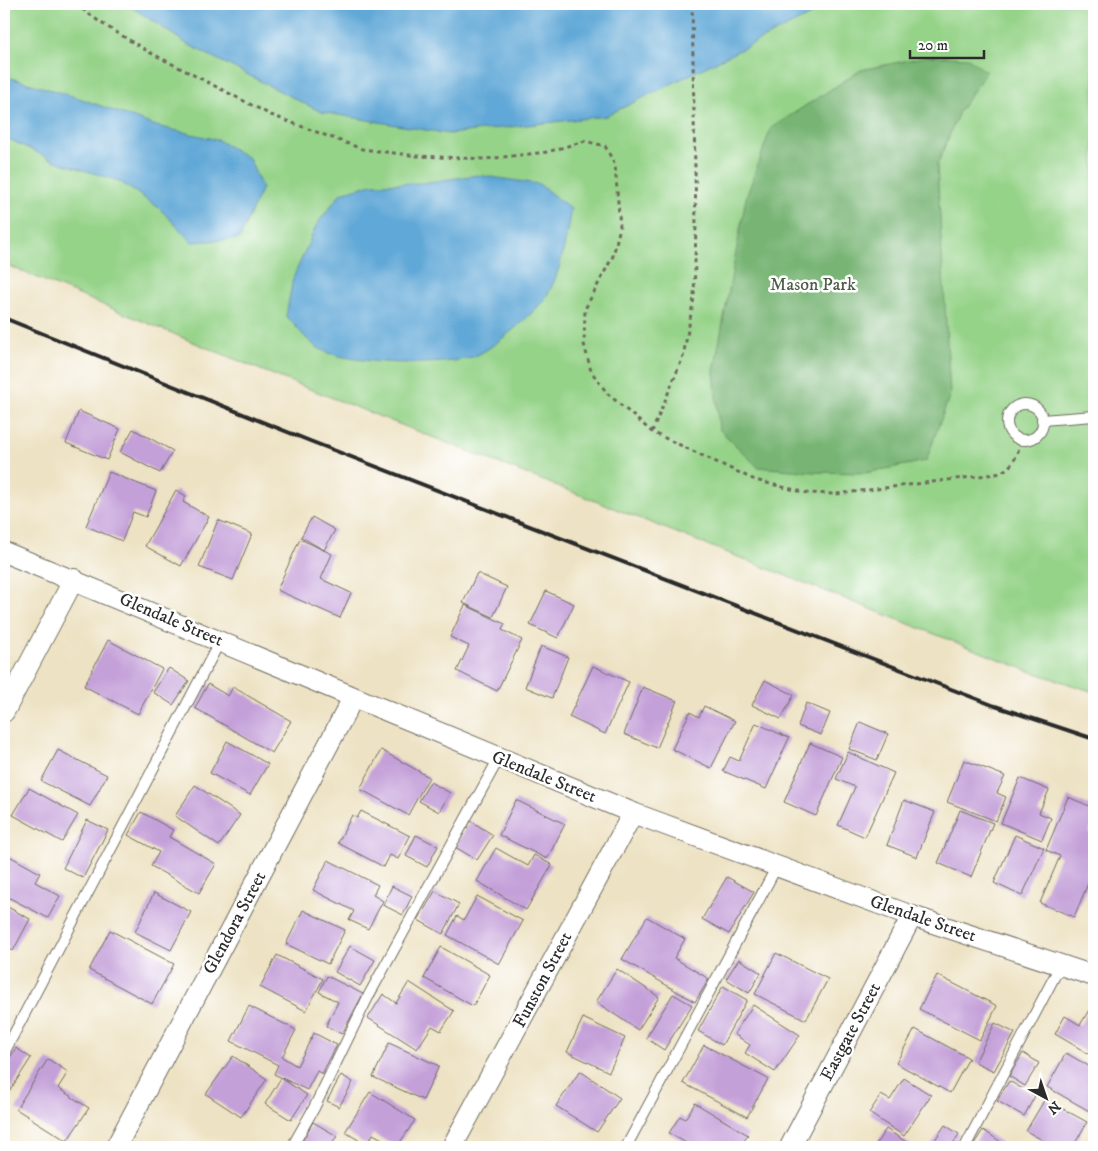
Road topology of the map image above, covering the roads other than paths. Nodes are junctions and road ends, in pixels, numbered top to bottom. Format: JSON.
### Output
{"nodes":[{"id":1,"x":1094,"y":416,"type":"edge"},
{"id":2,"x":1042,"y":420,"type":"junction"},
{"id":3,"x":4,"y":552,"type":"edge"},
{"id":4,"x":74,"y":580,"type":"junction"},
{"id":5,"x":220,"y":641,"type":"junction"},
{"id":6,"x":354,"y":698,"type":"junction"},
{"id":7,"x":4,"y":712,"type":"edge"},
{"id":8,"x":499,"y":758,"type":"junction"},
{"id":9,"x":633,"y":813,"type":"junction"},
{"id":10,"x":776,"y":866,"type":"junction"},
{"id":11,"x":912,"y":916,"type":"junction"},
{"id":12,"x":1060,"y":966,"type":"junction"},
{"id":13,"x":1094,"y":976,"type":"edge"},
{"id":14,"x":4,"y":1053,"type":"edge"},
{"id":15,"x":116,"y":1147,"type":"edge"},
{"id":16,"x":292,"y":1147,"type":"edge"},
{"id":17,"x":452,"y":1147,"type":"edge"},
{"id":18,"x":626,"y":1147,"type":"edge"},
{"id":19,"x":790,"y":1147,"type":"edge"},
{"id":20,"x":965,"y":1147,"type":"edge"}],
"edges":[{"from":1,"to":2,"type":"lane"},
{"from":2,"to":2,"type":"lane"},
{"from":3,"to":4,"type":"street","name":"Glendale Street"},
{"from":4,"to":5,"type":"street","name":"Glendale Street"},
{"from":4,"to":7,"type":"street"},
{"from":5,"to":6,"type":"street","name":"Glendale Street"},
{"from":5,"to":14,"type":"lane"},
{"from":6,"to":8,"type":"street","name":"Glendale Street"},
{"from":6,"to":15,"type":"street","name":"Glendora Street"},
{"from":8,"to":9,"type":"street","name":"Glendale Street"},
{"from":8,"to":16,"type":"lane"},
{"from":9,"to":10,"type":"street","name":"Glendale Street"},
{"from":9,"to":17,"type":"street","name":"Funston Street"},
{"from":10,"to":11,"type":"street","name":"Glendale Street"},
{"from":10,"to":18,"type":"lane"},
{"from":11,"to":12,"type":"street","name":"Glendale Street"},
{"from":11,"to":19,"type":"street","name":"Eastgate Street"},
{"from":12,"to":13,"type":"street","name":"Glendale Street"},
{"from":12,"to":20,"type":"lane"}]}
